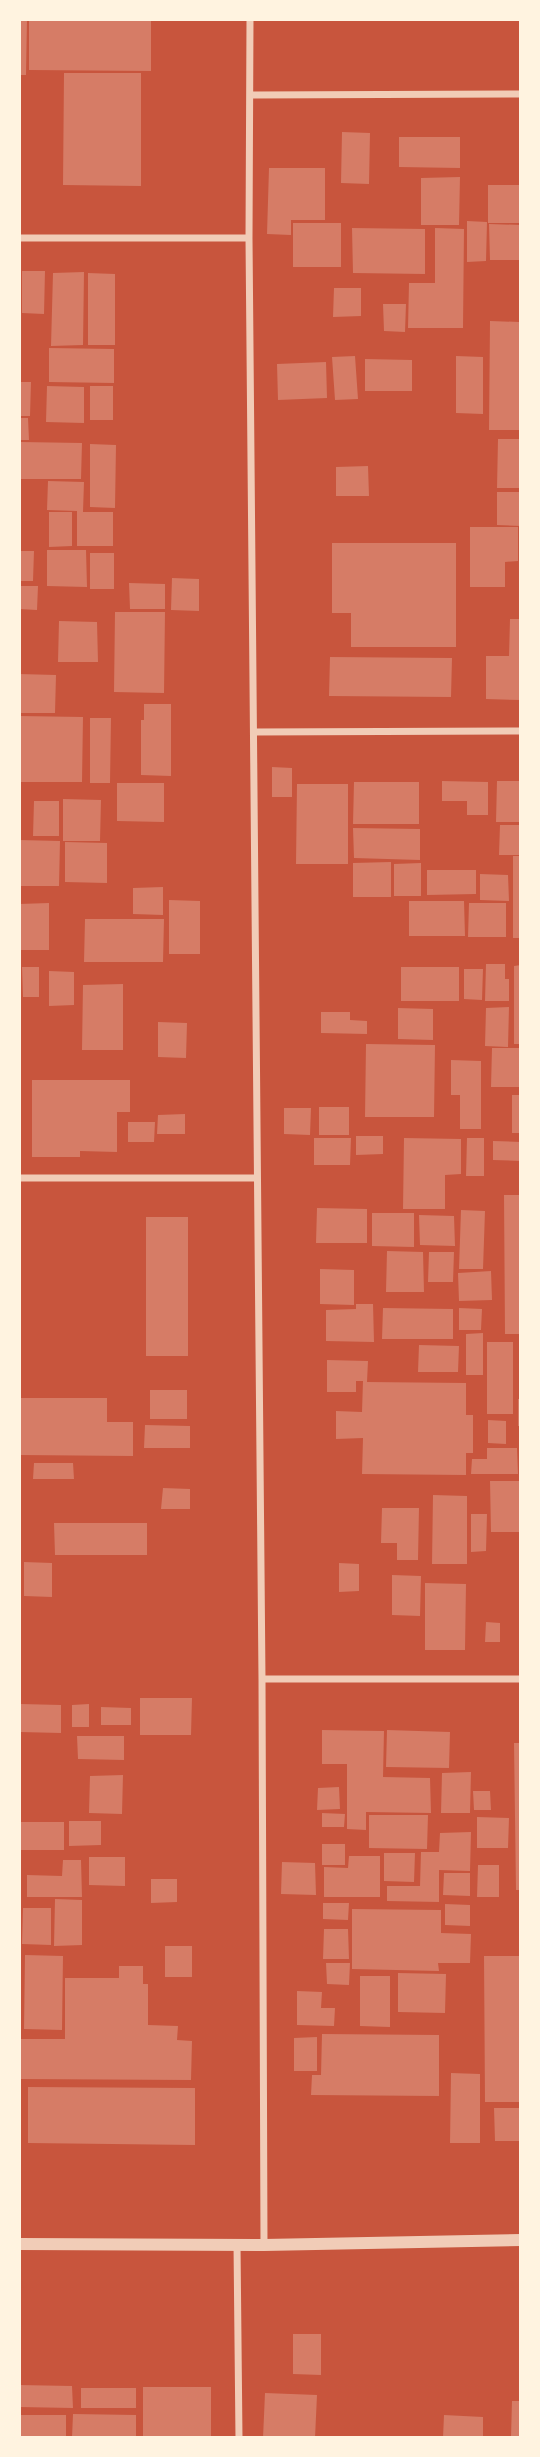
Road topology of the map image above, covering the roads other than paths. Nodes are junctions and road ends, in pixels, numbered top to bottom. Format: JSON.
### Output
{"nodes":[{"id":1,"x":250,"y":19,"type":"edge"},
{"id":2,"x":521,"y":94,"type":"edge"},
{"id":3,"x":251,"y":95,"type":"junction"},
{"id":4,"x":19,"y":238,"type":"edge"},
{"id":5,"x":248,"y":238,"type":"junction"},
{"id":6,"x":521,"y":731,"type":"edge"},
{"id":7,"x":254,"y":732,"type":"junction"},
{"id":8,"x":19,"y":1178,"type":"edge"},
{"id":9,"x":257,"y":1178,"type":"junction"},
{"id":10,"x":262,"y":1679,"type":"junction"},
{"id":11,"x":521,"y":1679,"type":"edge"},
{"id":12,"x":521,"y":2240,"type":"edge"},
{"id":13,"x":19,"y":2244,"type":"edge"},
{"id":14,"x":237,"y":2244,"type":"junction"},
{"id":15,"x":264,"y":2245,"type":"junction"},
{"id":16,"x":239,"y":2438,"type":"edge"}],
"edges":[{"from":1,"to":3,"type":"street"},
{"from":2,"to":3,"type":"street"},
{"from":3,"to":5,"type":"street"},
{"from":4,"to":5,"type":"street"},
{"from":5,"to":7,"type":"street"},
{"from":6,"to":7,"type":"street"},
{"from":7,"to":9,"type":"street"},
{"from":8,"to":9,"type":"street"},
{"from":9,"to":10,"type":"street"},
{"from":10,"to":11,"type":"street"},
{"from":10,"to":15,"type":"street"},
{"from":12,"to":15,"type":"street"},
{"from":13,"to":14,"type":"street"},
{"from":14,"to":15,"type":"street"},
{"from":14,"to":16,"type":"street"}]}
